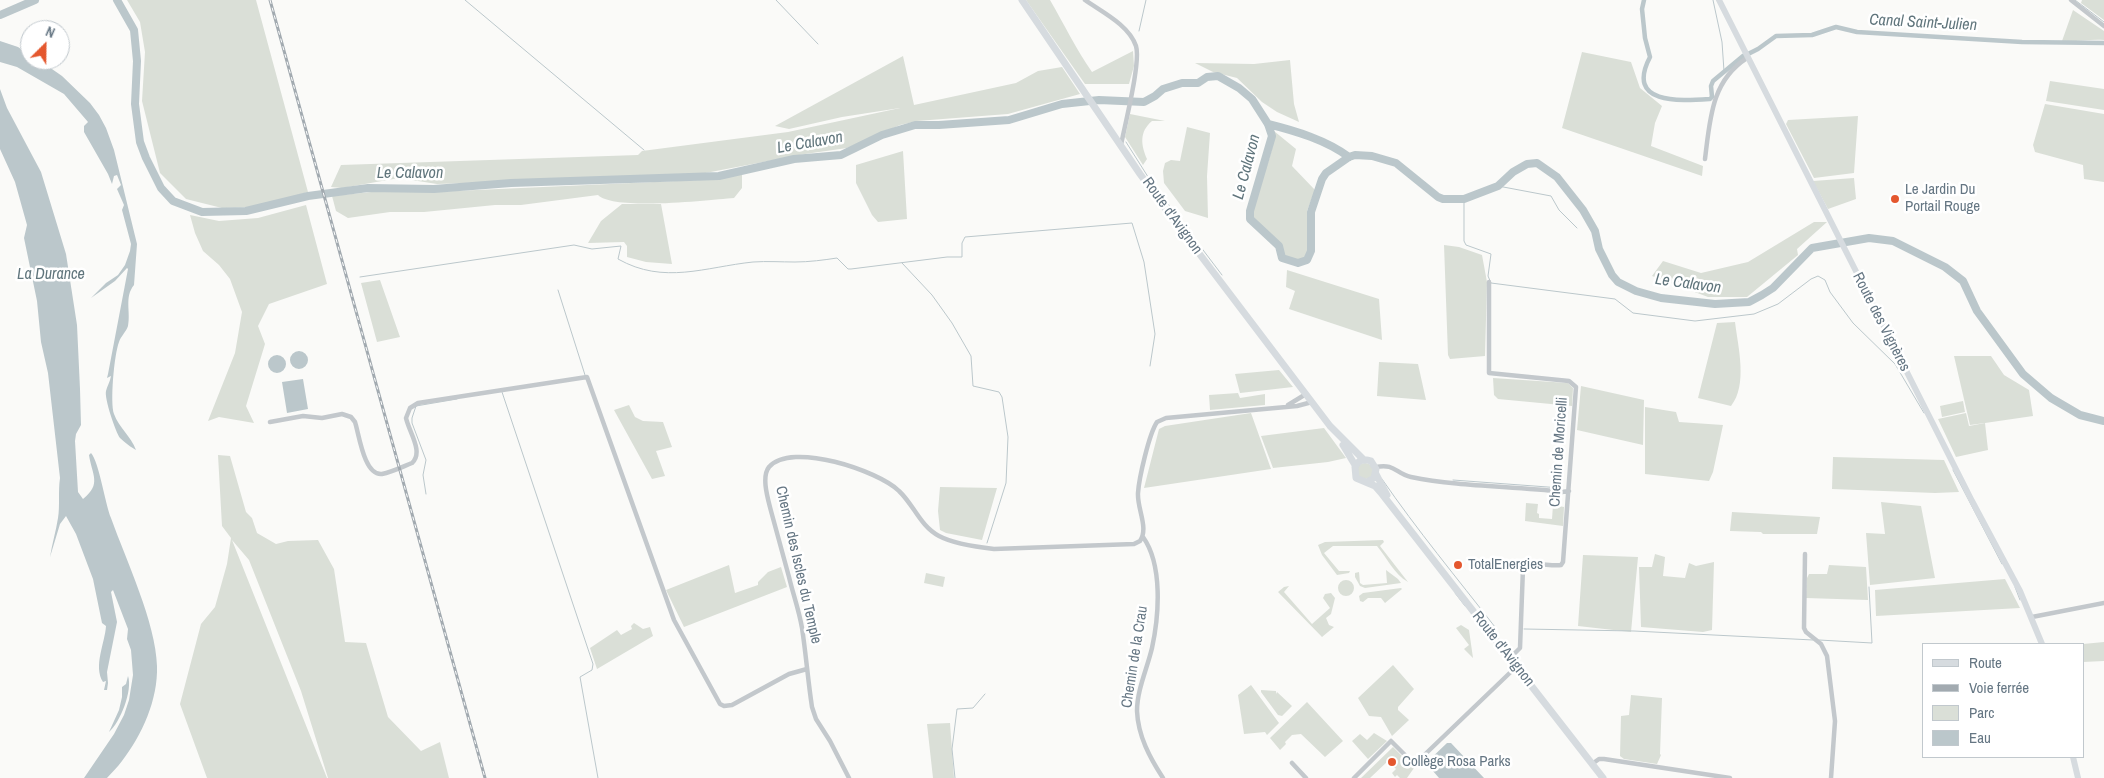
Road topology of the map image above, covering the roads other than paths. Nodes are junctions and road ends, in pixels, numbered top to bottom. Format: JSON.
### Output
{"nodes":[{"id":1,"x":1022,"y":0,"type":"edge"},
{"id":2,"x":1085,"y":0,"type":"edge"},
{"id":3,"x":1719,"y":0,"type":"edge"},
{"id":4,"x":2071,"y":0,"type":"edge"},
{"id":5,"x":2104,"y":26,"type":"edge"},
{"id":6,"x":1745,"y":56,"type":"junction"},
{"id":7,"x":1121,"y":145,"type":"junction"},
{"id":8,"x":1705,"y":159,"type":"dead end"},
{"id":9,"x":1488,"y":282,"type":"dead end"},
{"id":10,"x":1306,"y":394,"type":"junction"},
{"id":11,"x":1312,"y":402,"type":"junction"},
{"id":12,"x":1285,"y":406,"type":"junction"},
{"id":13,"x":270,"y":422,"type":"dead end"},
{"id":14,"x":1330,"y":426,"type":"junction"},
{"id":15,"x":1364,"y":460,"type":"junction"},
{"id":16,"x":1355,"y":465,"type":"junction"},
{"id":17,"x":1376,"y":471,"type":"junction"},
{"id":18,"x":1367,"y":482,"type":"junction"},
{"id":19,"x":1569,"y":491,"type":"junction"},
{"id":20,"x":1404,"y":520,"type":"junction"},
{"id":21,"x":1143,"y":537,"type":"junction"},
{"id":22,"x":1805,"y":554,"type":"dead end"},
{"id":23,"x":2104,"y":603,"type":"edge"},
{"id":24,"x":2032,"y":617,"type":"junction"},
{"id":25,"x":2042,"y":643,"type":"edge"},
{"id":26,"x":1510,"y":658,"type":"junction"},
{"id":27,"x":1517,"y":666,"type":"junction"},
{"id":28,"x":807,"y":669,"type":"junction"},
{"id":29,"x":2074,"y":758,"type":"edge"},
{"id":30,"x":1292,"y":763,"type":"dead end"},
{"id":31,"x":1592,"y":764,"type":"junction"},
{"id":32,"x":849,"y":778,"type":"edge"},
{"id":33,"x":1163,"y":778,"type":"edge"},
{"id":34,"x":1306,"y":778,"type":"edge"},
{"id":35,"x":1354,"y":778,"type":"edge"},
{"id":36,"x":1603,"y":778,"type":"edge"},
{"id":37,"x":1730,"y":778,"type":"edge"},
{"id":38,"x":1831,"y":778,"type":"edge"},
{"id":39,"x":2078,"y":778,"type":"edge"}],
"edges":[{"from":1,"to":7,"type":"main road","name":"Route d'Avignon"},
{"from":2,"to":7,"type":"street"},
{"from":3,"to":6,"type":"street","name":"Route des Vignères"},
{"from":4,"to":5,"type":"street"},
{"from":6,"to":8,"type":"street"},
{"from":6,"to":24,"type":"street","name":"Route des Vignères"},
{"from":7,"to":10,"type":"main road","name":"Route d'Avignon"},
{"from":9,"to":19,"type":"street","name":"Chemin de Moricelli"},
{"from":10,"to":11,"type":"main road","name":"Route d'Avignon"},
{"from":10,"to":12,"type":"street"},
{"from":11,"to":12,"type":"street"},
{"from":11,"to":14,"type":"main road","name":"Route d'Avignon"},
{"from":12,"to":21,"type":"street"},
{"from":13,"to":28,"type":"street"},
{"from":14,"to":15,"type":"main road","name":"Route d'Avignon"},
{"from":14,"to":16,"type":"main road","name":"Route d'Avignon"},
{"from":15,"to":16,"type":"main road"},
{"from":15,"to":17,"type":"main road"},
{"from":16,"to":18,"type":"main road"},
{"from":17,"to":18,"type":"main road"},
{"from":17,"to":19,"type":"street"},
{"from":17,"to":20,"type":"main road","name":"Route d'Avignon"},
{"from":18,"to":20,"type":"main road","name":"Route d'Avignon"},
{"from":19,"to":26,"type":"street","name":"Chemin de Moricelli"},
{"from":20,"to":26,"type":"main road","name":"Route d'Avignon"},
{"from":21,"to":28,"type":"street","name":"Chemin des Iscles du Temple"},
{"from":21,"to":33,"type":"street","name":"Chemin de la Crau"},
{"from":22,"to":38,"type":"street"},
{"from":23,"to":24,"type":"street"},
{"from":24,"to":25,"type":"street","name":"Route des Vignères"},
{"from":26,"to":27,"type":"main road","name":"Route d'Avignon"},
{"from":27,"to":31,"type":"main road","name":"Route d'Avignon"},
{"from":27,"to":35,"type":"street"},
{"from":28,"to":32,"type":"street","name":"Chemin des Iscles du Temple"},
{"from":29,"to":39,"type":"street"},
{"from":30,"to":34,"type":"street"},
{"from":31,"to":36,"type":"main road","name":"Route d'Avignon"},
{"from":31,"to":37,"type":"street"}]}
